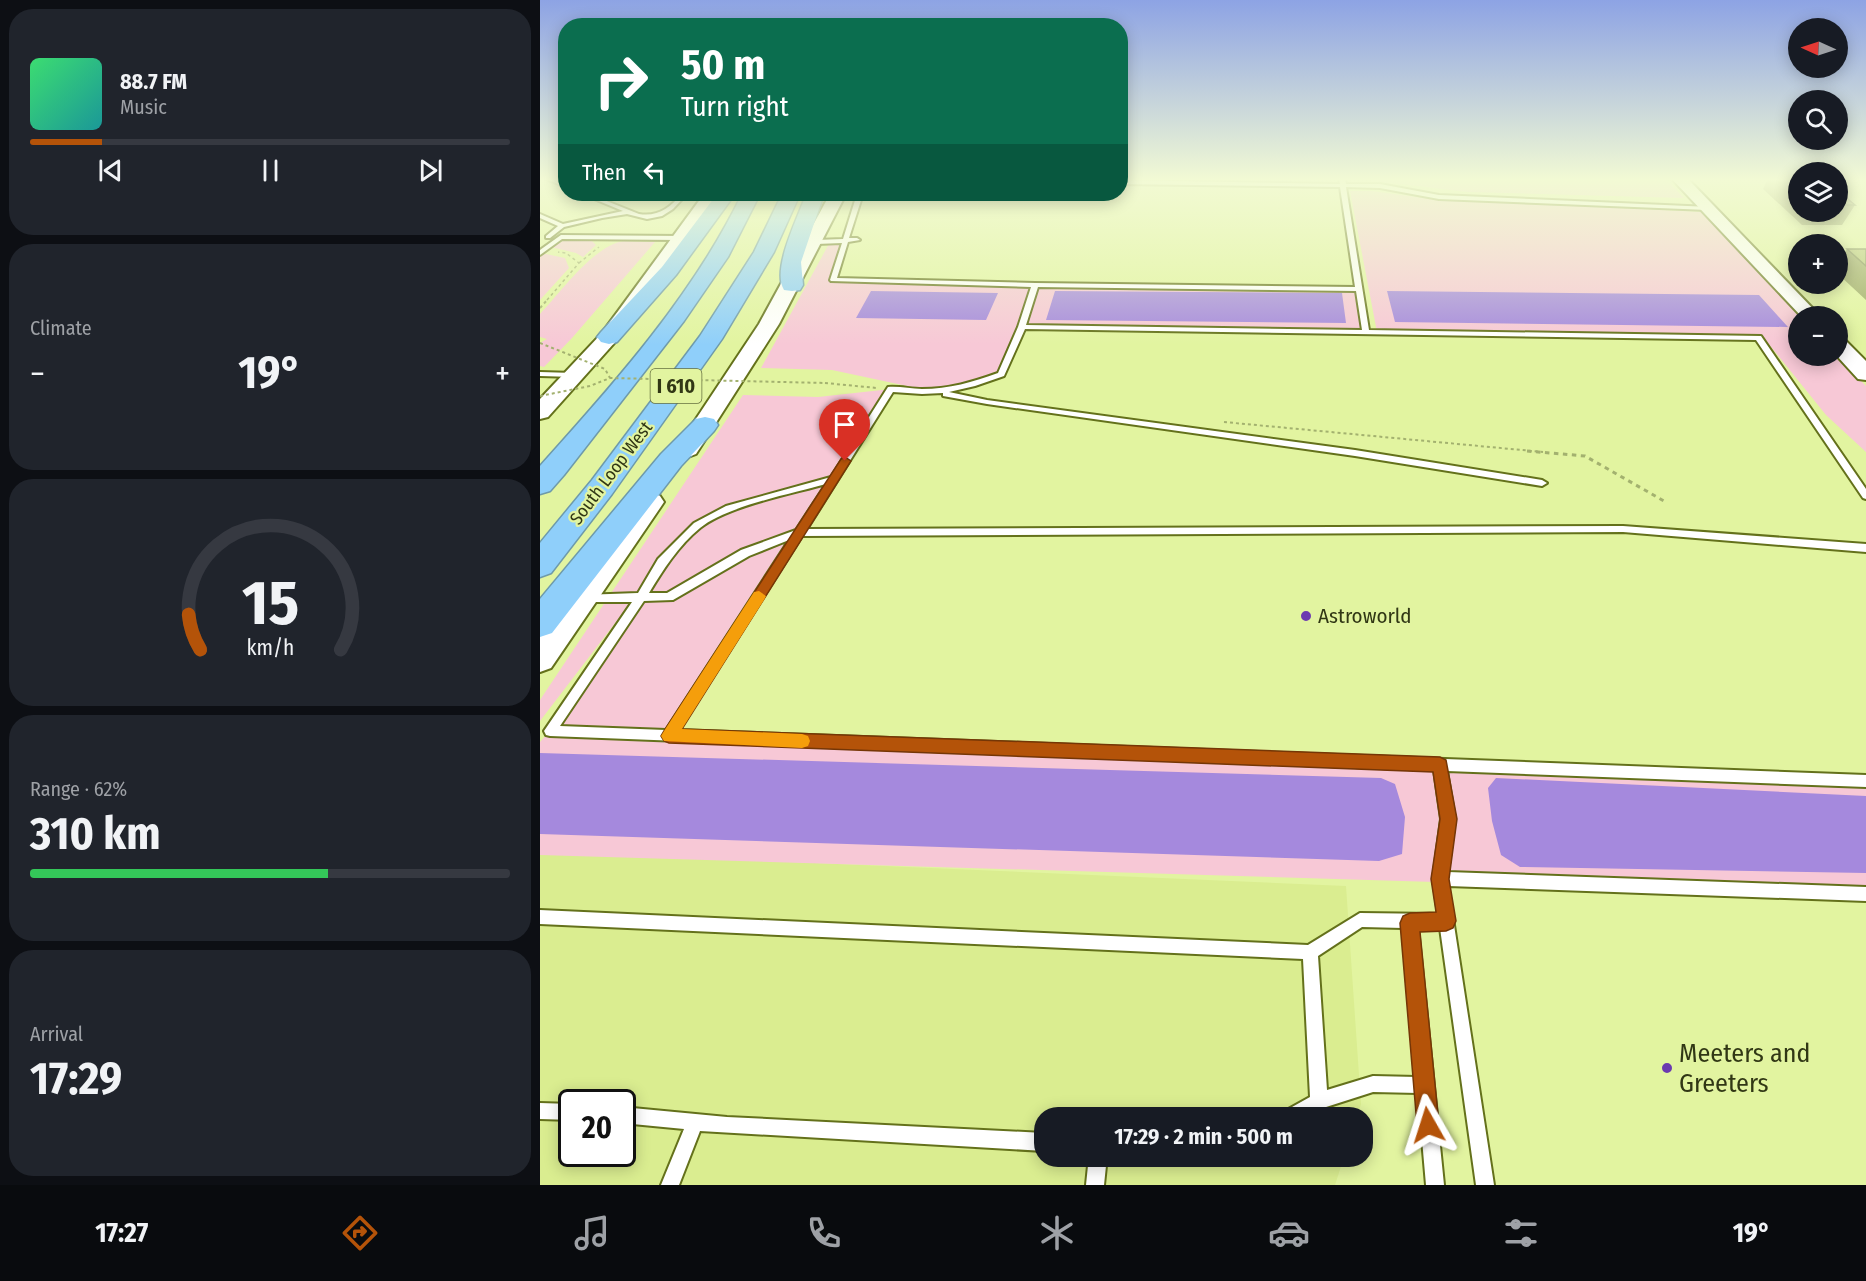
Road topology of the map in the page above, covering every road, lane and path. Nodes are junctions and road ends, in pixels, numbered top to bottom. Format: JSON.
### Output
{"nodes":[{"id":1,"x":551,"y":234,"type":"edge"},
{"id":2,"x":684,"y":234,"type":"edge"},
{"id":3,"x":696,"y":234,"type":"edge"},
{"id":4,"x":730,"y":234,"type":"edge"},
{"id":5,"x":772,"y":234,"type":"edge"},
{"id":6,"x":802,"y":234,"type":"edge"},
{"id":7,"x":820,"y":234,"type":"edge"},
{"id":8,"x":848,"y":234,"type":"edge"},
{"id":9,"x":1351,"y":234,"type":"edge"},
{"id":10,"x":1733,"y":234,"type":"edge"},
{"id":11,"x":1751,"y":234,"type":"edge"},
{"id":12,"x":540,"y":237,"type":"edge"},
{"id":13,"x":548,"y":237,"type":"junction"},
{"id":14,"x":561,"y":237,"type":"junction"},
{"id":15,"x":610,"y":238,"type":"junction"},
{"id":16,"x":681,"y":238,"type":"junction"},
{"id":17,"x":857,"y":240,"type":"dead end"},
{"id":18,"x":846,"y":241,"type":"junction"},
{"id":19,"x":816,"y":242,"type":"junction"},
{"id":20,"x":542,"y":252,"type":"edge"},
{"id":21,"x":579,"y":263,"type":"junction"},
{"id":22,"x":1788,"y":272,"type":"edge"},
{"id":23,"x":792,"y":285,"type":"junction"},
{"id":24,"x":1035,"y":285,"type":"junction"},
{"id":25,"x":1359,"y":289,"type":"junction"},
{"id":26,"x":1810,"y":294,"type":"edge"},
{"id":27,"x":1801,"y":306,"type":"edge"},
{"id":28,"x":1822,"y":306,"type":"edge"},
{"id":29,"x":540,"y":308,"type":"edge"},
{"id":30,"x":1022,"y":327,"type":"junction"},
{"id":31,"x":1366,"y":332,"type":"junction"},
{"id":32,"x":1848,"y":332,"type":"edge"},
{"id":33,"x":609,"y":337,"type":"junction"},
{"id":34,"x":540,"y":343,"type":"edge"},
{"id":35,"x":1866,"y":351,"type":"edge"},
{"id":36,"x":1848,"y":355,"type":"edge"},
{"id":37,"x":540,"y":374,"type":"edge"},
{"id":38,"x":1866,"y":374,"type":"edge"},
{"id":39,"x":574,"y":375,"type":"junction"},
{"id":40,"x":610,"y":378,"type":"junction"},
{"id":41,"x":825,"y":383,"type":"dead end"},
{"id":42,"x":940,"y":393,"type":"junction"},
{"id":43,"x":540,"y":396,"type":"edge"},
{"id":44,"x":540,"y":412,"type":"edge"},
{"id":45,"x":705,"y":425,"type":"junction"},
{"id":46,"x":834,"y":479,"type":"junction"},
{"id":47,"x":1542,"y":483,"type":"dead end"},
{"id":48,"x":540,"y":484,"type":"edge"},
{"id":49,"x":1866,"y":496,"type":"edge"},
{"id":50,"x":799,"y":533,"type":"junction"},
{"id":51,"x":1866,"y":548,"type":"edge"},
{"id":52,"x":540,"y":565,"type":"edge"},
{"id":53,"x":641,"y":597,"type":"junction"},
{"id":54,"x":584,"y":598,"type":"junction"},
{"id":55,"x":540,"y":623,"type":"edge"},
{"id":56,"x":540,"y":660,"type":"edge"},
{"id":57,"x":669,"y":736,"type":"junction"},
{"id":58,"x":1440,"y":765,"type":"junction"},
{"id":59,"x":1866,"y":781,"type":"edge"},
{"id":60,"x":1440,"y":879,"type":"junction"},
{"id":61,"x":1866,"y":894,"type":"edge"},
{"id":62,"x":540,"y":917,"type":"edge"},
{"id":63,"x":1446,"y":921,"type":"junction"},
{"id":64,"x":1410,"y":923,"type":"junction"},
{"id":65,"x":1310,"y":952,"type":"junction"},
{"id":66,"x":1424,"y":1085,"type":"junction"},
{"id":67,"x":1319,"y":1101,"type":"junction"},
{"id":68,"x":1308,"y":1107,"type":"edge"},
{"id":69,"x":540,"y":1111,"type":"edge"},
{"id":70,"x":558,"y":1112,"type":"edge"},
{"id":71,"x":636,"y":1116,"type":"edge"},
{"id":72,"x":695,"y":1122,"type":"junction"},
{"id":73,"x":1034,"y":1142,"type":"edge"},
{"id":74,"x":1097,"y":1167,"type":"edge"},
{"id":75,"x":670,"y":1185,"type":"edge"},
{"id":76,"x":1095,"y":1185,"type":"edge"},
{"id":77,"x":1435,"y":1185,"type":"edge"},
{"id":78,"x":1485,"y":1185,"type":"edge"}],
"edges":[{"from":1,"to":13,"type":"lane"},
{"from":2,"to":16,"type":"main road"},
{"from":3,"to":33,"type":"highway"},
{"from":4,"to":48,"type":"highway","number":"I 610"},
{"from":5,"to":52,"type":"highway","name":"South Loop West","number":"I 610"},
{"from":6,"to":23,"type":"highway"},
{"from":7,"to":19,"type":"main road"},
{"from":8,"to":18,"type":"lane"},
{"from":9,"to":25,"type":"lane"},
{"from":10,"to":27,"type":"main road"},
{"from":11,"to":22,"type":"main road"},
{"from":12,"to":13,"type":"lane"},
{"from":13,"to":14,"type":"lane"},
{"from":14,"to":15,"type":"lane"},
{"from":14,"to":20,"type":"lane"},
{"from":15,"to":16,"type":"lane"},
{"from":15,"to":21,"type":"path"},
{"from":16,"to":33,"type":"main road"},
{"from":17,"to":18,"type":"lane"},
{"from":18,"to":19,"type":"lane"},
{"from":18,"to":24,"type":"lane"},
{"from":19,"to":23,"type":"main road"},
{"from":20,"to":21,"type":"path"},
{"from":21,"to":29,"type":"path"},
{"from":23,"to":45,"type":"main road"},
{"from":24,"to":25,"type":"lane"},
{"from":24,"to":30,"type":"lane"},
{"from":25,"to":31,"type":"lane"},
{"from":26,"to":28,"type":"main road"},
{"from":30,"to":31,"type":"lane"},
{"from":30,"to":42,"type":"lane"},
{"from":31,"to":49,"type":"lane"},
{"from":32,"to":35,"type":"main road"},
{"from":33,"to":39,"type":"main road"},
{"from":34,"to":40,"type":"path","bridge":true},
{"from":36,"to":38,"type":"main road"},
{"from":37,"to":39,"type":"lane"},
{"from":39,"to":44,"type":"main road"},
{"from":40,"to":41,"type":"path","bridge":true},
{"from":40,"to":43,"type":"path","bridge":true},
{"from":42,"to":46,"type":"lane"},
{"from":42,"to":47,"type":"lane"},
{"from":45,"to":54,"type":"main road"},
{"from":45,"to":55,"type":"highway"},
{"from":46,"to":50,"type":"lane"},
{"from":46,"to":53,"type":"lane"},
{"from":50,"to":51,"type":"lane"},
{"from":50,"to":53,"type":"lane"},
{"from":50,"to":57,"type":"lane"},
{"from":53,"to":54,"type":"lane"},
{"from":53,"to":57,"type":"lane"},
{"from":54,"to":56,"type":"main road"},
{"from":57,"to":58,"type":"lane"},
{"from":58,"to":59,"type":"lane"},
{"from":58,"to":60,"type":"lane"},
{"from":60,"to":61,"type":"lane"},
{"from":60,"to":63,"type":"lane"},
{"from":62,"to":65,"type":"lane"},
{"from":63,"to":64,"type":"lane"},
{"from":63,"to":78,"type":"lane"},
{"from":64,"to":65,"type":"lane"},
{"from":64,"to":66,"type":"lane"},
{"from":65,"to":67,"type":"lane"},
{"from":66,"to":67,"type":"lane"},
{"from":66,"to":77,"type":"lane"},
{"from":67,"to":68,"type":"lane"},
{"from":69,"to":70,"type":"lane"},
{"from":71,"to":72,"type":"lane"},
{"from":72,"to":73,"type":"lane"},
{"from":72,"to":75,"type":"lane"},
{"from":74,"to":76,"type":"lane"}]}
